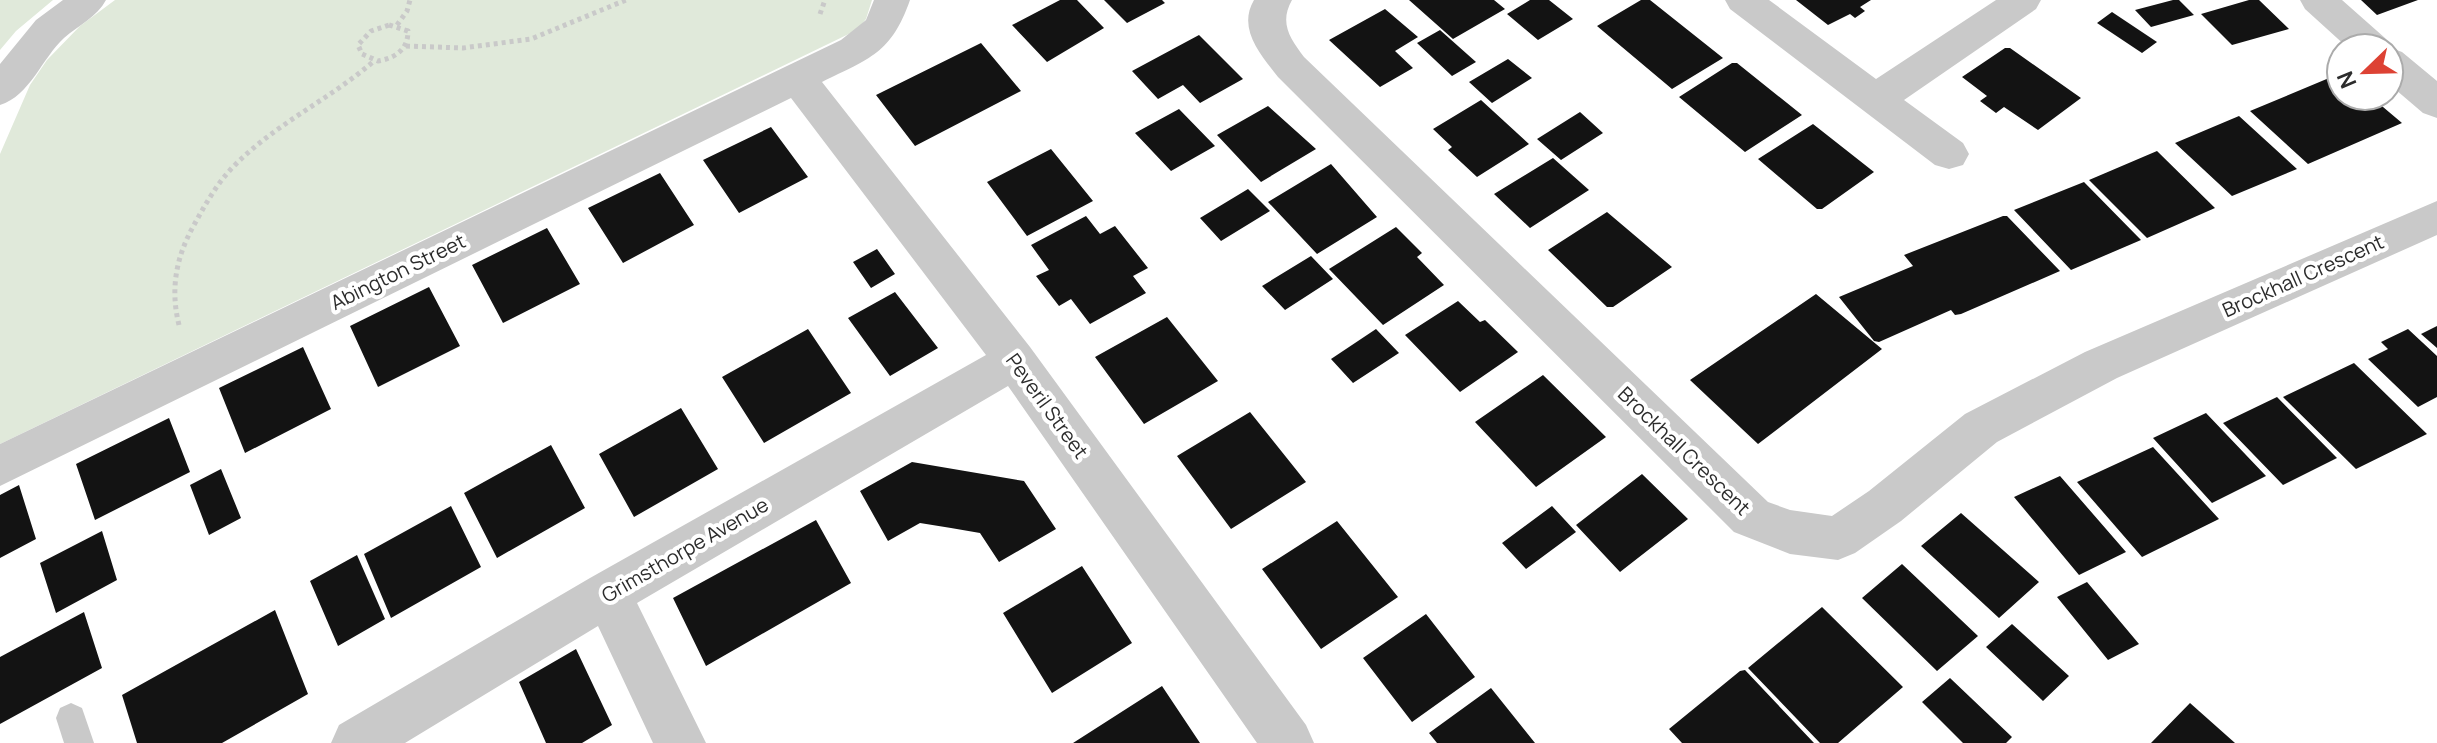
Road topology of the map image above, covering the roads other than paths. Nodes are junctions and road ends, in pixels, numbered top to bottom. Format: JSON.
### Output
{"nodes":[{"id":1,"x":88,"y":0,"type":"edge"},
{"id":2,"x":892,"y":0,"type":"edge"},
{"id":3,"x":1274,"y":0,"type":"edge"},
{"id":4,"x":1743,"y":0,"type":"edge"},
{"id":5,"x":2023,"y":0,"type":"edge"},
{"id":6,"x":2318,"y":0,"type":"edge"},
{"id":7,"x":2354,"y":32,"type":"edge"},
{"id":8,"x":2405,"y":76,"type":"edge"},
{"id":9,"x":797,"y":78,"type":"junction"},
{"id":10,"x":0,"y":91,"type":"edge"},
{"id":11,"x":1876,"y":99,"type":"junction"},
{"id":12,"x":2437,"y":103,"type":"edge"},
{"id":13,"x":1949,"y":154,"type":"dead end"},
{"id":14,"x":2437,"y":217,"type":"edge"},
{"id":15,"x":1015,"y":360,"type":"junction"},
{"id":16,"x":0,"y":466,"type":"edge"},
{"id":17,"x":607,"y":594,"type":"junction"},
{"id":18,"x":357,"y":743,"type":"edge"},
{"id":19,"x":680,"y":743,"type":"edge"},
{"id":20,"x":1288,"y":743,"type":"edge"}],
"edges":[{"from":1,"to":10,"type":"street"},
{"from":2,"to":9,"type":"street","name":"Abington Street"},
{"from":3,"to":14,"type":"street","name":"Brockhall Crescent"},
{"from":4,"to":11,"type":"street"},
{"from":5,"to":11,"type":"street"},
{"from":6,"to":7,"type":"street"},
{"from":8,"to":12,"type":"street"},
{"from":9,"to":15,"type":"street","name":"Peveril Street"},
{"from":9,"to":16,"type":"street","name":"Abington Street"},
{"from":11,"to":13,"type":"street"},
{"from":15,"to":17,"type":"street","name":"Grimsthorpe Avenue"},
{"from":15,"to":20,"type":"street","name":"Peveril Street"},
{"from":17,"to":18,"type":"street","name":"Grimsthorpe Avenue"},
{"from":17,"to":19,"type":"street"}]}
